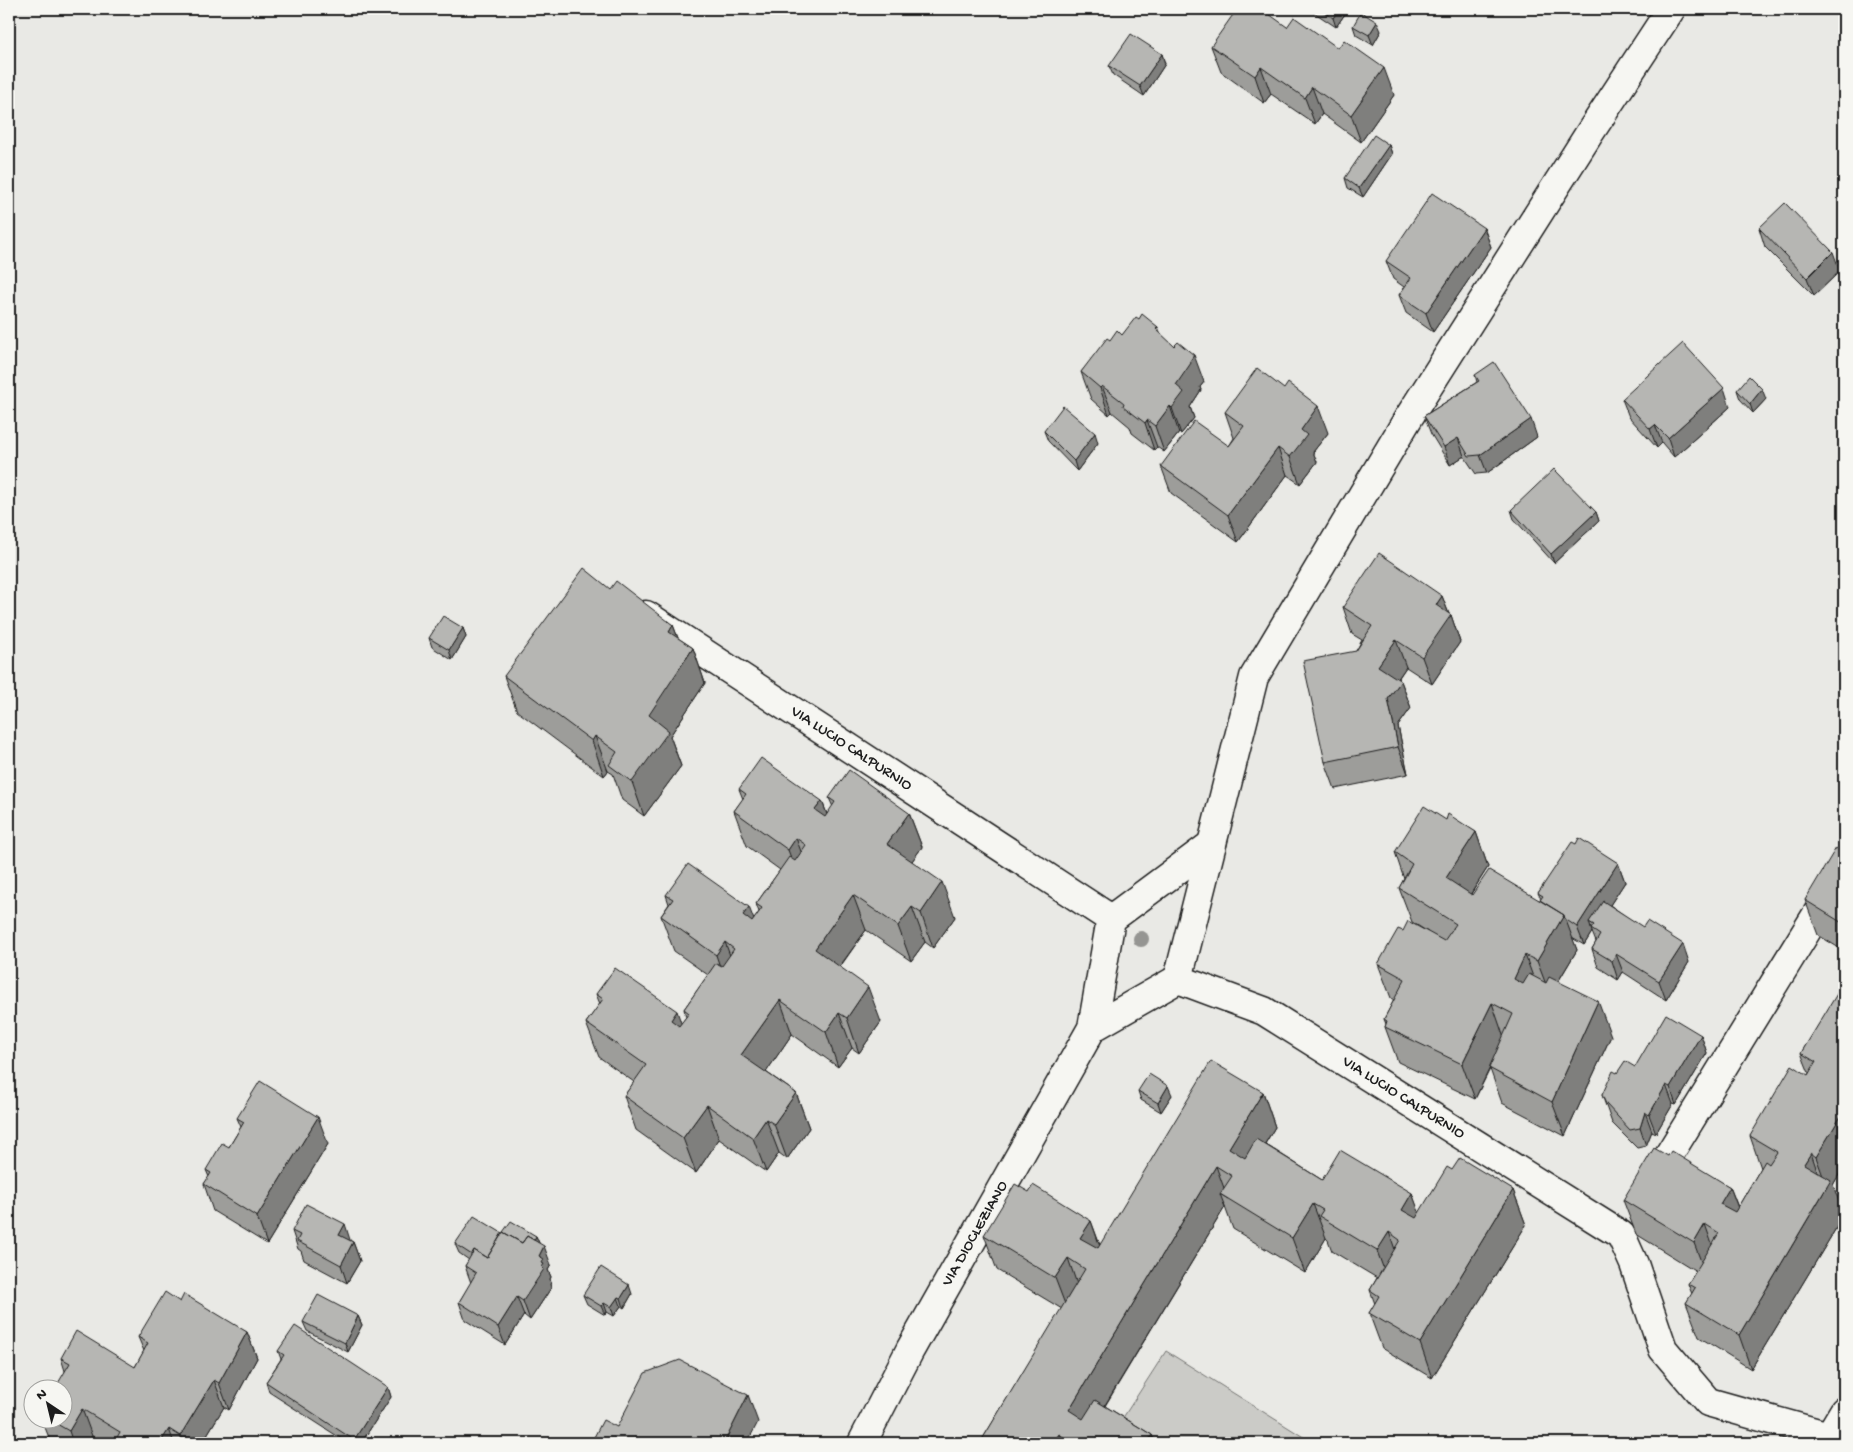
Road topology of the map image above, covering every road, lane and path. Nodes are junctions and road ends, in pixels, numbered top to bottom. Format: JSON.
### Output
{"nodes":[{"id":1,"x":1671,"y":9,"type":"edge"},
{"id":2,"x":624,"y":601,"type":"edge"},
{"id":3,"x":1212,"y":844,"type":"junction"},
{"id":4,"x":1844,"y":870,"type":"edge"},
{"id":5,"x":1112,"y":919,"type":"junction"},
{"id":6,"x":1178,"y":979,"type":"junction"},
{"id":7,"x":1092,"y":1028,"type":"junction"},
{"id":8,"x":1629,"y":1221,"type":"junction"},
{"id":9,"x":1844,"y":1411,"type":"edge"},
{"id":10,"x":1823,"y":1440,"type":"edge"},
{"id":11,"x":862,"y":1443,"type":"edge"}],
"edges":[{"from":1,"to":3,"type":"street"},
{"from":2,"to":5,"type":"street","name":"VIA LUCIO CALPURNIO"},
{"from":3,"to":5,"type":"street"},
{"from":3,"to":6,"type":"street"},
{"from":4,"to":8,"type":"street"},
{"from":5,"to":7,"type":"street","name":"VIA DIOCLEZIANO"},
{"from":6,"to":7,"type":"street"},
{"from":6,"to":8,"type":"street","name":"VIA LUCIO CALPURNIO"},
{"from":7,"to":11,"type":"street","name":"VIA DIOCLEZIANO"},
{"from":8,"to":10,"type":"street"},
{"from":9,"to":10,"type":"street"}]}
